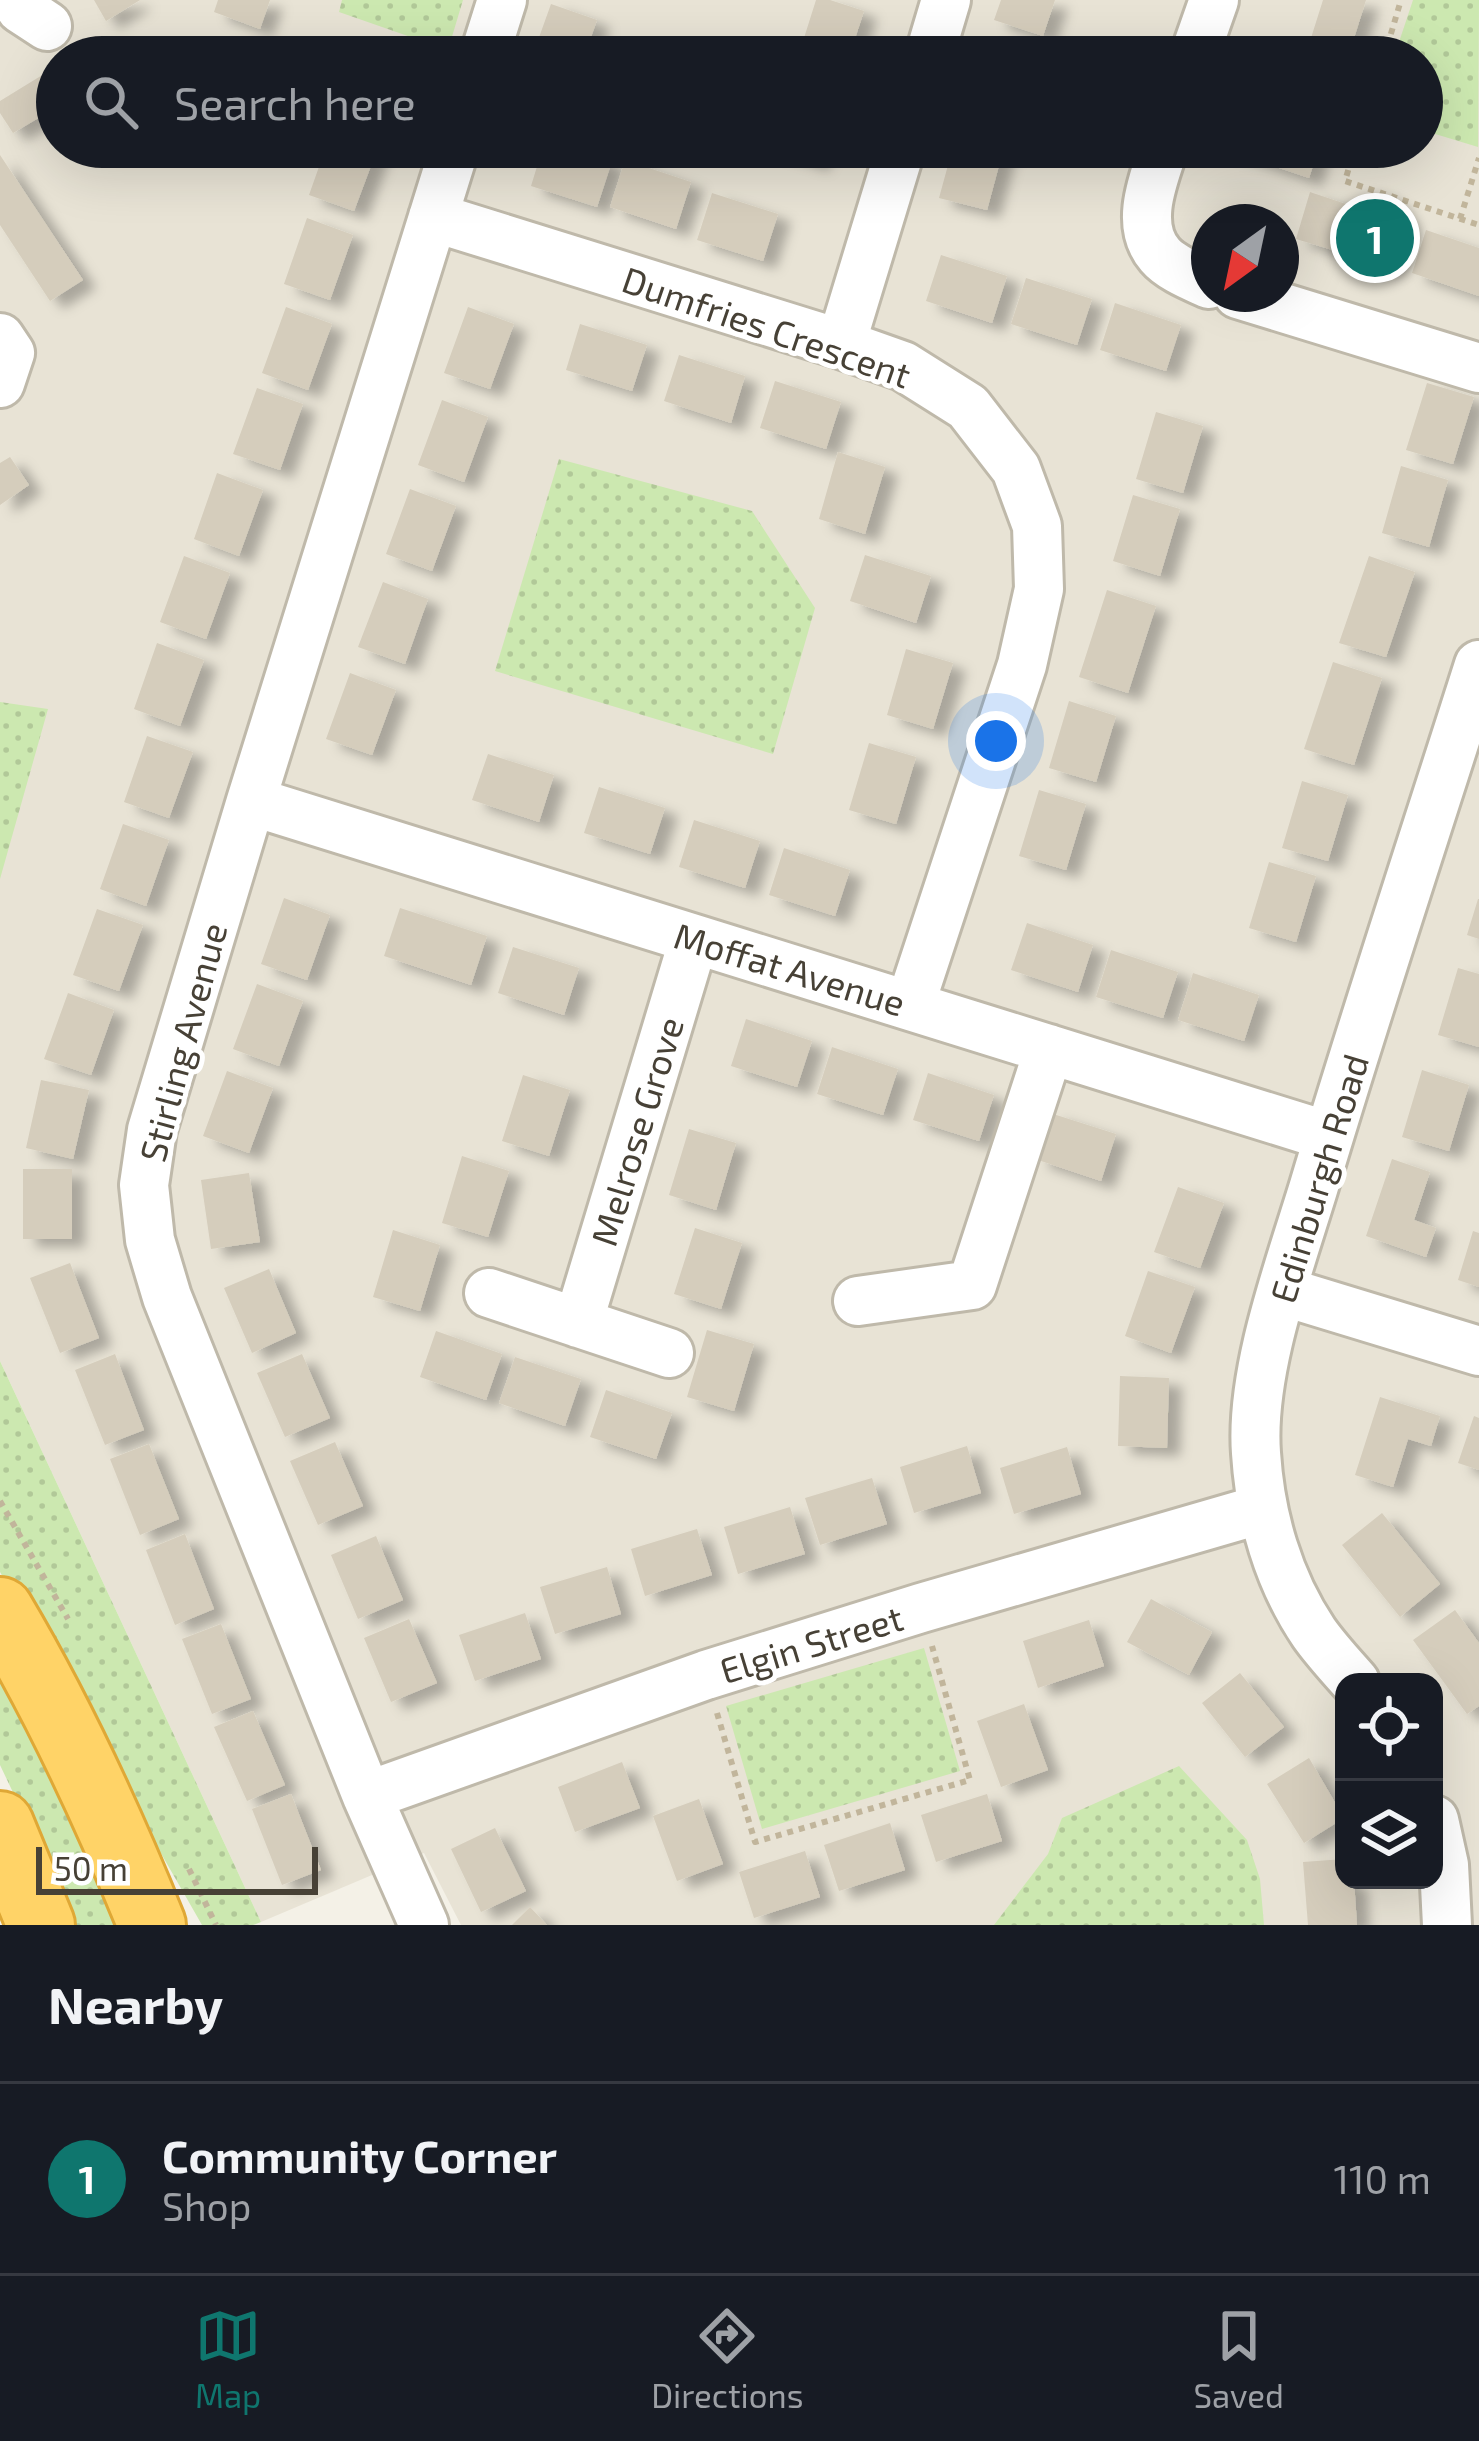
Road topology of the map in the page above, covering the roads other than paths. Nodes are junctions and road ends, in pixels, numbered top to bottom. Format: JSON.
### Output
{"nodes":[{"id":1,"x":502,"y":0,"type":"edge"},
{"id":2,"x":946,"y":0,"type":"edge"},
{"id":3,"x":1214,"y":0,"type":"edge"},
{"id":4,"x":491,"y":36,"type":"edge"},
{"id":5,"x":935,"y":36,"type":"edge"},
{"id":6,"x":1201,"y":36,"type":"edge"},
{"id":7,"x":448,"y":168,"type":"edge"},
{"id":8,"x":895,"y":168,"type":"edge"},
{"id":9,"x":1157,"y":168,"type":"edge"},
{"id":10,"x":433,"y":218,"type":"junction"},
{"id":11,"x":1191,"y":274,"type":"edge"},
{"id":12,"x":1297,"y":312,"type":"edge"},
{"id":13,"x":0,"y":338,"type":"edge"},
{"id":14,"x":841,"y":344,"type":"junction"},
{"id":15,"x":1479,"y":368,"type":"edge"},
{"id":16,"x":0,"y":383,"type":"edge"},
{"id":17,"x":1479,"y":664,"type":"edge"},
{"id":18,"x":251,"y":801,"type":"junction"},
{"id":19,"x":694,"y":939,"type":"junction"},
{"id":20,"x":910,"y":1005,"type":"junction"},
{"id":21,"x":1049,"y":1049,"type":"junction"},
{"id":22,"x":1328,"y":1136,"type":"junction"},
{"id":23,"x":1282,"y":1291,"type":"junction"},
{"id":24,"x":489,"y":1293,"type":"dead end"},
{"id":25,"x":859,"y":1301,"type":"dead end"},
{"id":26,"x":578,"y":1323,"type":"junction"},
{"id":27,"x":1479,"y":1351,"type":"edge"},
{"id":28,"x":670,"y":1353,"type":"dead end"},
{"id":29,"x":1262,"y":1509,"type":"junction"},
{"id":30,"x":0,"y":1611,"type":"edge"},
{"id":31,"x":1347,"y":1673,"type":"edge"},
{"id":32,"x":367,"y":1796,"type":"junction"},
{"id":33,"x":0,"y":1825,"type":"edge"},
{"id":34,"x":1443,"y":1860,"type":"edge"},
{"id":35,"x":418,"y":1923,"type":"edge"},
{"id":36,"x":41,"y":1925,"type":"edge"},
{"id":37,"x":152,"y":1925,"type":"edge"},
{"id":38,"x":1447,"y":1925,"type":"edge"}],
"edges":[{"from":1,"to":4,"type":"street"},
{"from":2,"to":5,"type":"street"},
{"from":3,"to":6,"type":"street"},
{"from":7,"to":10,"type":"street","name":"Stirling Avenue"},
{"from":8,"to":14,"type":"street"},
{"from":9,"to":11,"type":"street"},
{"from":10,"to":14,"type":"street","name":"Dumfries Crescent"},
{"from":10,"to":18,"type":"street","name":"Stirling Avenue"},
{"from":12,"to":15,"type":"street"},
{"from":13,"to":16,"type":"street"},
{"from":14,"to":20,"type":"street","name":"Dumfries Crescent"},
{"from":17,"to":22,"type":"street","name":"Edinburgh Road"},
{"from":18,"to":19,"type":"street","name":"Moffat Avenue"},
{"from":18,"to":32,"type":"street","name":"Stirling Avenue"},
{"from":19,"to":20,"type":"street","name":"Moffat Avenue"},
{"from":19,"to":26,"type":"street","name":"Melrose Grove"},
{"from":20,"to":21,"type":"street","name":"Moffat Avenue"},
{"from":21,"to":22,"type":"street","name":"Moffat Avenue"},
{"from":21,"to":25,"type":"street"},
{"from":22,"to":23,"type":"street","name":"Edinburgh Road"},
{"from":23,"to":27,"type":"street"},
{"from":23,"to":29,"type":"street","name":"Edinburgh Road"},
{"from":24,"to":26,"type":"street"},
{"from":26,"to":28,"type":"street"},
{"from":29,"to":31,"type":"street","name":"Edinburgh Road"},
{"from":29,"to":32,"type":"street","name":"Elgin Street"},
{"from":30,"to":37,"type":"highway"},
{"from":32,"to":35,"type":"street","name":"Stirling Avenue"},
{"from":33,"to":36,"type":"highway"},
{"from":34,"to":38,"type":"street"}]}
